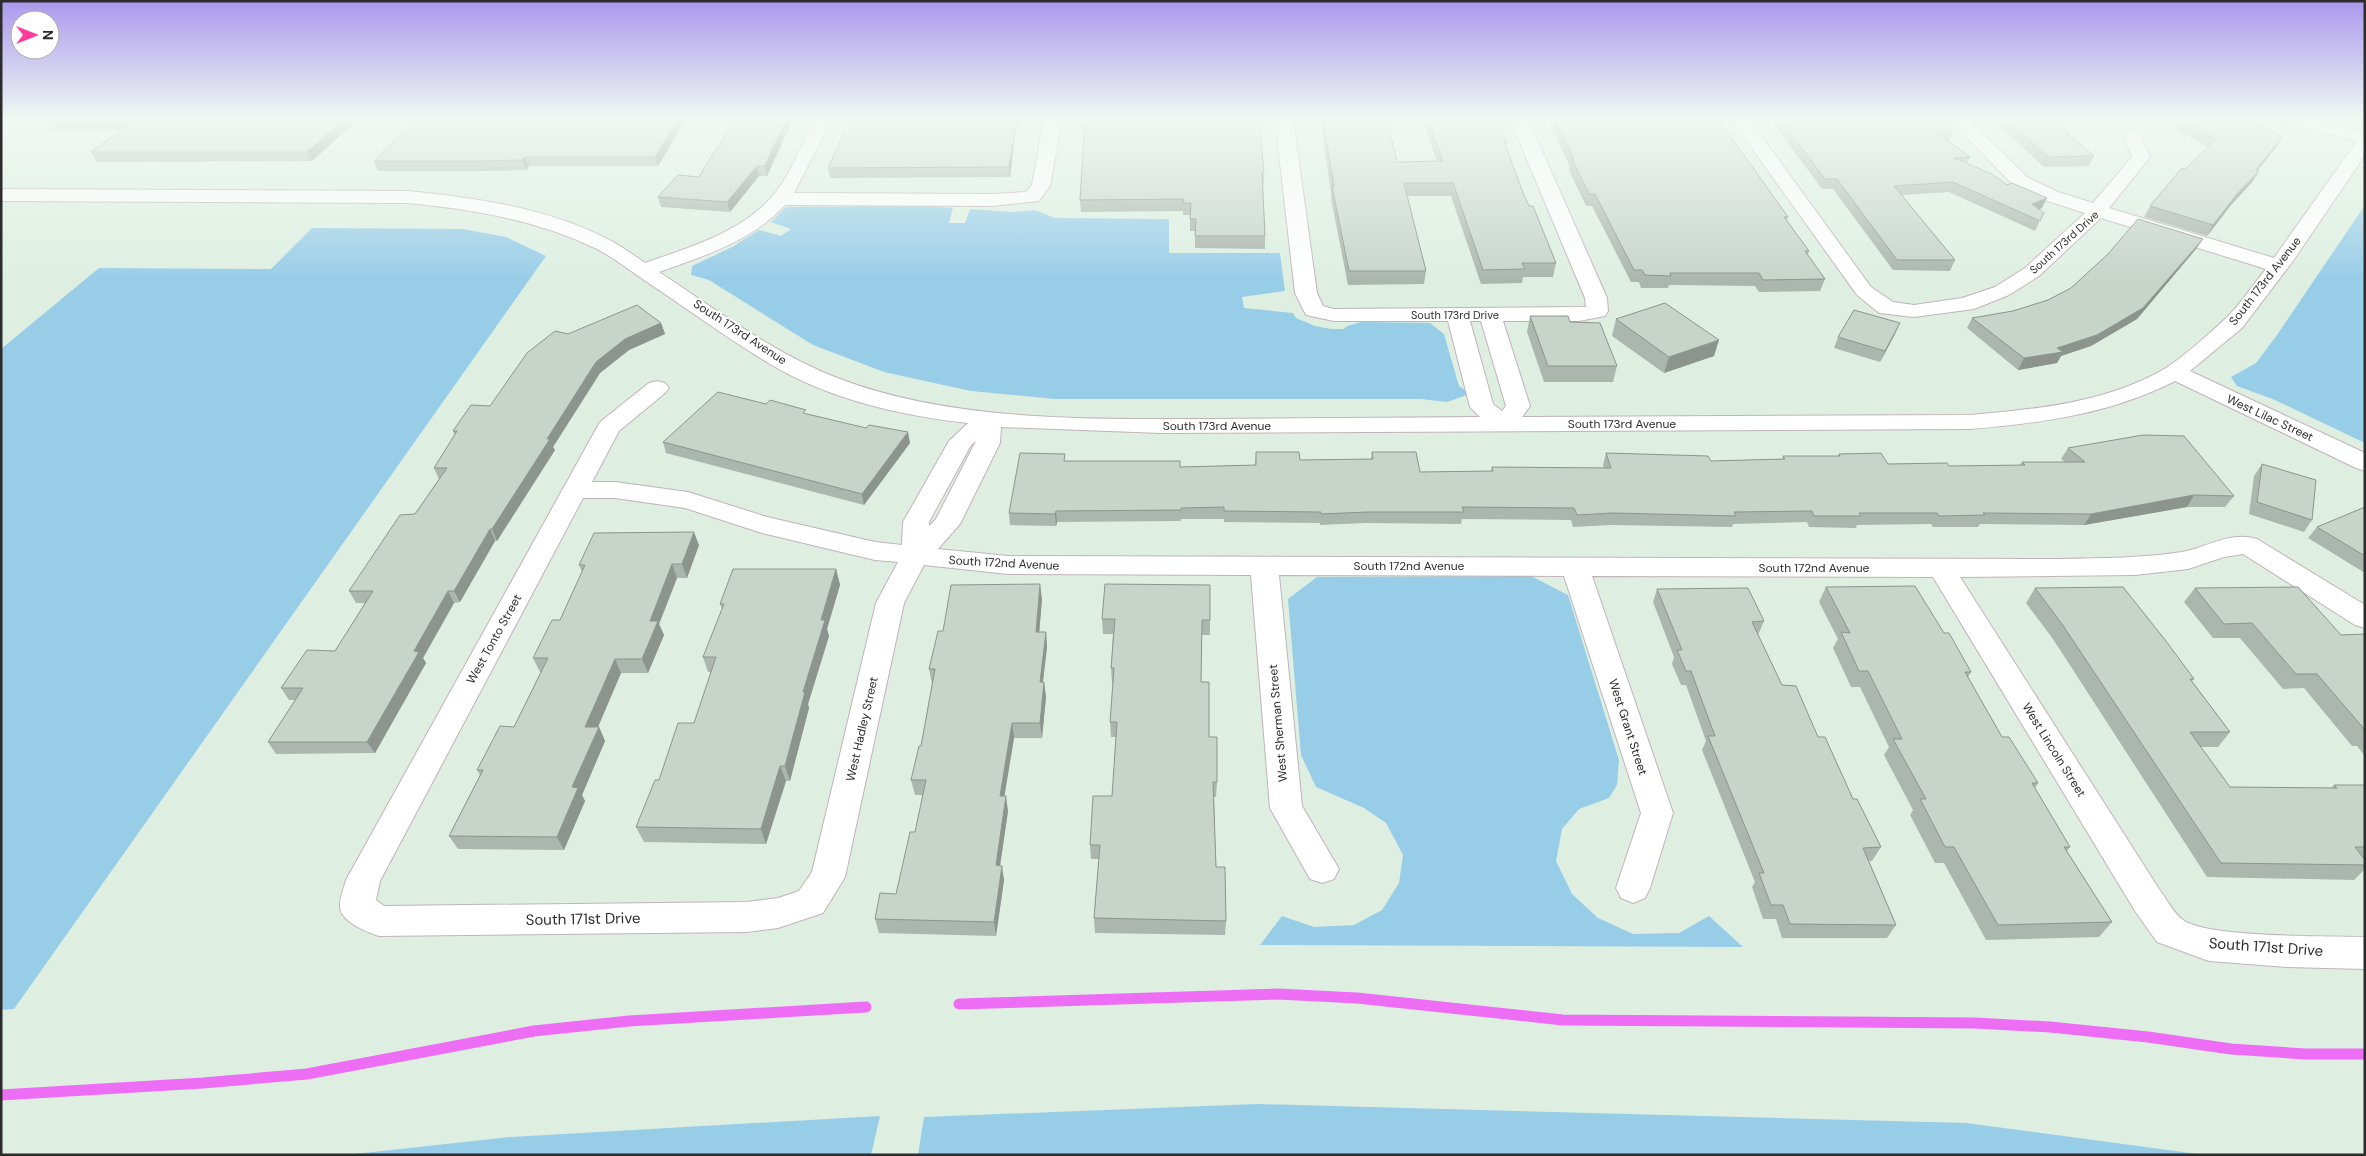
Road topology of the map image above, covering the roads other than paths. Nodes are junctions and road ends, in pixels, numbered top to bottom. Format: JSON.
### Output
{"nodes":[{"id":1,"x":797,"y":173,"type":"edge"},
{"id":2,"x":1043,"y":173,"type":"edge"},
{"id":3,"x":1291,"y":173,"type":"edge"},
{"id":4,"x":1542,"y":173,"type":"edge"},
{"id":5,"x":1779,"y":173,"type":"edge"},
{"id":6,"x":2012,"y":173,"type":"edge"},
{"id":7,"x":2129,"y":173,"type":"edge"},
{"id":8,"x":2344,"y":173,"type":"edge"},
{"id":9,"x":1,"y":195,"type":"edge"},
{"id":10,"x":780,"y":199,"type":"junction"},
{"id":11,"x":2099,"y":211,"type":"junction"},
{"id":12,"x":2278,"y":266,"type":"junction"},
{"id":13,"x":645,"y":270,"type":"junction"},
{"id":14,"x":1457,"y":315,"type":"junction"},
{"id":15,"x":1490,"y":315,"type":"junction"},
{"id":16,"x":2174,"y":372,"type":"junction"},
{"id":17,"x":657,"y":388,"type":"dead end"},
{"id":18,"x":989,"y":418,"type":"junction"},
{"id":19,"x":1504,"y":425,"type":"junction"},
{"id":20,"x":2365,"y":463,"type":"edge"},
{"id":21,"x":576,"y":490,"type":"junction"},
{"id":22,"x":915,"y":556,"type":"junction"},
{"id":23,"x":1264,"y":566,"type":"junction"},
{"id":24,"x":1575,"y":567,"type":"junction"},
{"id":25,"x":1942,"y":568,"type":"junction"},
{"id":26,"x":2365,"y":618,"type":"edge"},
{"id":27,"x":1322,"y":869,"type":"dead end"},
{"id":28,"x":1633,"y":888,"type":"dead end"},
{"id":29,"x":811,"y":902,"type":"joint"},
{"id":30,"x":356,"y":907,"type":"joint"},
{"id":31,"x":2170,"y":930,"type":"joint"},
{"id":32,"x":2365,"y":953,"type":"edge"}],
"edges":[{"from":1,"to":10,"type":"street"},
{"from":2,"to":10,"type":"street"},
{"from":3,"to":14,"type":"street","name":"South 173rd Drive"},
{"from":4,"to":15,"type":"street","name":"South 173rd Drive"},
{"from":5,"to":11,"type":"street","name":"South 173rd Drive"},
{"from":6,"to":11,"type":"street"},
{"from":7,"to":11,"type":"street","name":"South 173rd Drive"},
{"from":8,"to":12,"type":"street","name":"South 173rd Avenue"},
{"from":9,"to":13,"type":"street","name":"South 173rd Avenue"},
{"from":10,"to":13,"type":"street"},
{"from":11,"to":12,"type":"street"},
{"from":12,"to":16,"type":"street","name":"South 173rd Avenue"},
{"from":13,"to":18,"type":"street","name":"South 173rd Avenue"},
{"from":14,"to":15,"type":"street","name":"South 173rd Drive"},
{"from":14,"to":19,"type":"street"},
{"from":15,"to":19,"type":"street"},
{"from":16,"to":19,"type":"street","name":"South 173rd Avenue"},
{"from":16,"to":20,"type":"street","name":"West Lilac Street"},
{"from":17,"to":21,"type":"street","name":"West Tonto Street"},
{"from":18,"to":19,"type":"street","name":"South 173rd Avenue"},
{"from":18,"to":22,"type":"street","name":"West Hadley Street"},
{"from":21,"to":22,"type":"street","name":"South 172nd Avenue"},
{"from":21,"to":30,"type":"street","name":"West Tonto Street"},
{"from":22,"to":23,"type":"street","name":"South 172nd Avenue"},
{"from":22,"to":29,"type":"street","name":"West Hadley Street"},
{"from":23,"to":24,"type":"street","name":"South 172nd Avenue"},
{"from":23,"to":27,"type":"street","name":"West Sherman Street"},
{"from":24,"to":25,"type":"street","name":"South 172nd Avenue"},
{"from":24,"to":28,"type":"street","name":"West Grant Street"},
{"from":25,"to":26,"type":"street","name":"South 172nd Avenue"},
{"from":25,"to":31,"type":"street","name":"West Lincoln Street"},
{"from":29,"to":30,"type":"street","name":"South 171st Drive"},
{"from":31,"to":32,"type":"street","name":"South 171st Drive"}]}
